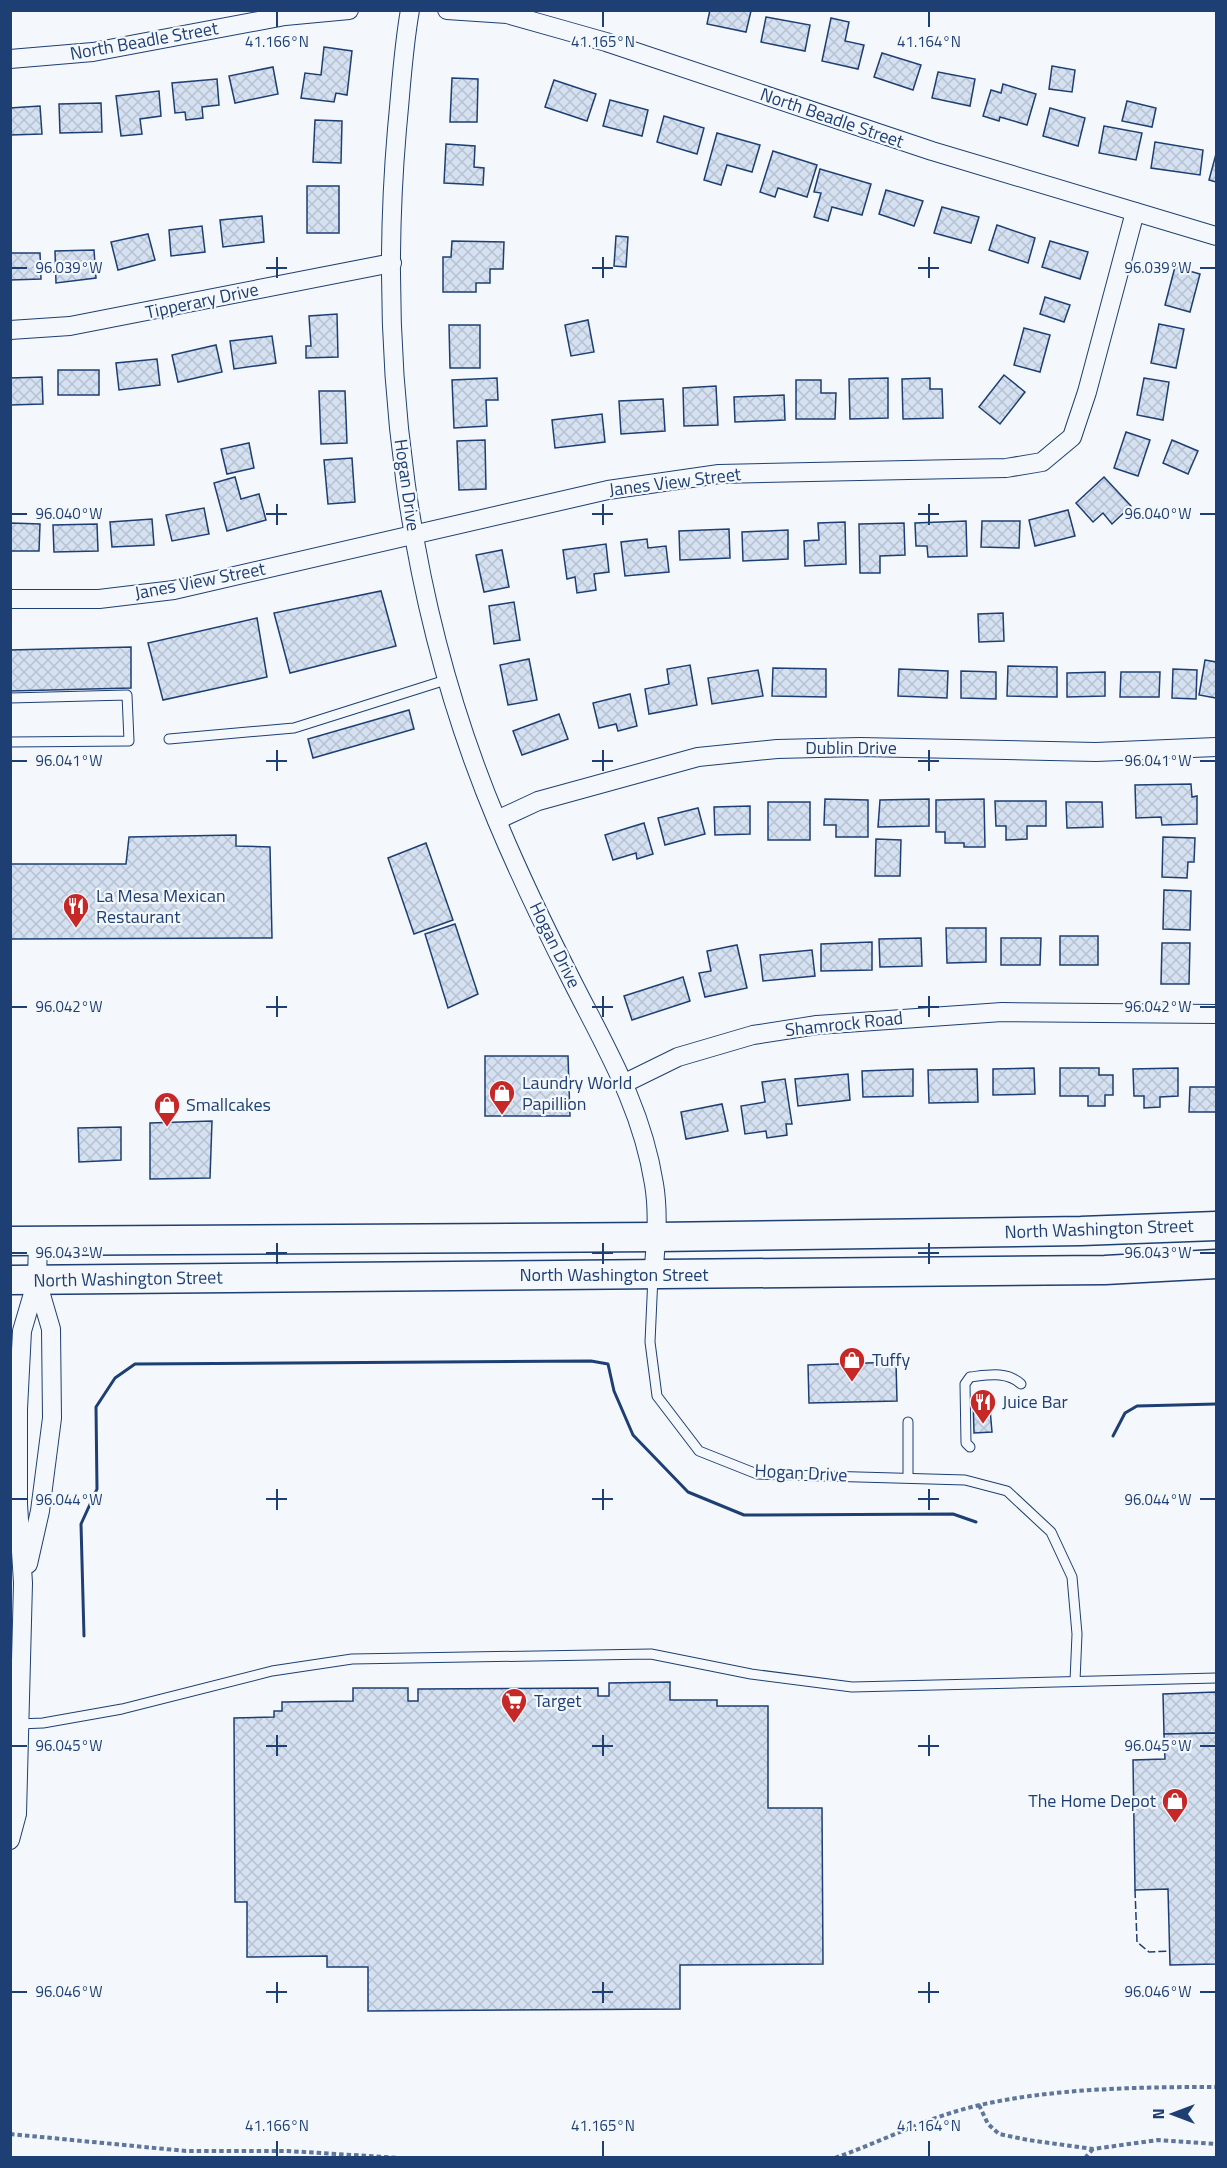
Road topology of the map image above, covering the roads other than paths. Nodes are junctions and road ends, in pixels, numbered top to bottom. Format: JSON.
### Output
{"nodes":[{"id":1,"x":349,"y":10,"type":"edge"},
{"id":2,"x":410,"y":10,"type":"edge"},
{"id":3,"x":447,"y":10,"type":"edge"},
{"id":4,"x":10,"y":59,"type":"edge"},
{"id":5,"x":1135,"y":212,"type":"junction"},
{"id":6,"x":1216,"y":236,"type":"edge"},
{"id":7,"x":392,"y":263,"type":"junction"},
{"id":8,"x":10,"y":330,"type":"edge"},
{"id":9,"x":414,"y":534,"type":"junction"},
{"id":10,"x":10,"y":599,"type":"edge"},
{"id":11,"x":449,"y":679,"type":"junction"},
{"id":12,"x":10,"y":698,"type":"edge"},
{"id":13,"x":169,"y":739,"type":"dead end"},
{"id":14,"x":10,"y":742,"type":"edge"},
{"id":15,"x":1216,"y":747,"type":"edge"},
{"id":16,"x":496,"y":820,"type":"junction"},
{"id":17,"x":1216,"y":1014,"type":"edge"},
{"id":18,"x":625,"y":1083,"type":"junction"},
{"id":19,"x":1216,"y":1226,"type":"edge"},
{"id":20,"x":657,"y":1237,"type":"junction"},
{"id":21,"x":24,"y":1241,"type":"edge"},
{"id":22,"x":1216,"y":1264,"type":"edge"},
{"id":23,"x":653,"y":1276,"type":"junction"},
{"id":24,"x":24,"y":1280,"type":"edge"},
{"id":25,"x":1021,"y":1384,"type":"dead end"},
{"id":26,"x":908,"y":1422,"type":"dead end"},
{"id":27,"x":970,"y":1447,"type":"dead end"},
{"id":28,"x":908,"y":1477,"type":"junction"},
{"id":29,"x":23,"y":1584,"type":"junction"},
{"id":30,"x":1216,"y":1678,"type":"edge"},
{"id":31,"x":1076,"y":1681,"type":"junction"},
{"id":32,"x":19,"y":1724,"type":"junction"},
{"id":33,"x":10,"y":1840,"type":"edge"}],
"edges":[{"from":1,"to":4,"type":"street","name":"North Beadle Street"},
{"from":2,"to":7,"type":"street","name":"Hogan Drive"},
{"from":3,"to":5,"type":"street","name":"North Beadle Street"},
{"from":5,"to":6,"type":"street","name":"North Beadle Street"},
{"from":5,"to":9,"type":"street","name":"Janes View Street"},
{"from":7,"to":8,"type":"street","name":"Tipperary Drive"},
{"from":7,"to":9,"type":"street","name":"Hogan Drive"},
{"from":9,"to":10,"type":"street","name":"Janes View Street"},
{"from":9,"to":11,"type":"street","name":"Hogan Drive"},
{"from":11,"to":13,"type":"lane"},
{"from":11,"to":16,"type":"street","name":"Hogan Drive"},
{"from":12,"to":14,"type":"lane"},
{"from":15,"to":16,"type":"street","name":"Dublin Drive"},
{"from":16,"to":18,"type":"street","name":"Hogan Drive"},
{"from":17,"to":18,"type":"street","name":"Shamrock Road"},
{"from":18,"to":20,"type":"street","name":"Hogan Drive"},
{"from":19,"to":20,"type":"main road","name":"North Washington Street"},
{"from":20,"to":21,"type":"main road","name":"North Washington Street"},
{"from":20,"to":23,"type":"street","name":"Hogan Drive"},
{"from":21,"to":24,"type":"street"},
{"from":22,"to":23,"type":"main road","name":"North Washington Street"},
{"from":23,"to":24,"type":"main road","name":"North Washington Street"},
{"from":23,"to":28,"type":"lane","name":"Hogan Drive"},
{"from":24,"to":29,"type":"street"},
{"from":24,"to":29,"type":"street"},
{"from":25,"to":27,"type":"lane"},
{"from":26,"to":28,"type":"lane"},
{"from":28,"to":31,"type":"lane","name":"Hogan Drive"},
{"from":29,"to":32,"type":"street"},
{"from":30,"to":31,"type":"lane"},
{"from":31,"to":32,"type":"lane"},
{"from":32,"to":33,"type":"street"}]}
